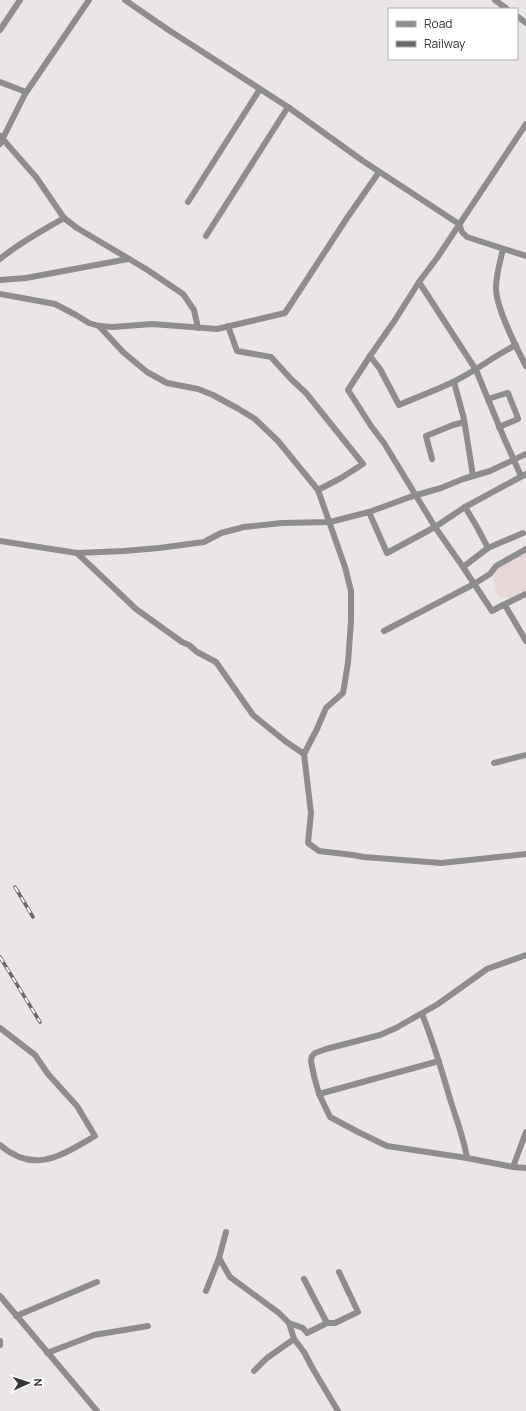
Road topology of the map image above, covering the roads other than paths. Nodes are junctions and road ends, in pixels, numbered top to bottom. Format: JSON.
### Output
{"nodes":[{"id":1,"x":20,"y":0,"type":"edge"},
{"id":2,"x":89,"y":0,"type":"edge"},
{"id":3,"x":125,"y":0,"type":"edge"},
{"id":4,"x":495,"y":0,"type":"edge"},
{"id":5,"x":507,"y":8,"type":"edge"},
{"id":6,"x":518,"y":17,"type":"edge"},
{"id":7,"x":526,"y":23,"type":"edge"},
{"id":8,"x":0,"y":30,"type":"edge"},
{"id":9,"x":0,"y":82,"type":"edge"},
{"id":10,"x":260,"y":88,"type":"junction"},
{"id":11,"x":26,"y":92,"type":"junction"},
{"id":12,"x":288,"y":107,"type":"junction"},
{"id":13,"x":526,"y":124,"type":"edge"},
{"id":14,"x":1,"y":139,"type":"edge"},
{"id":15,"x":379,"y":172,"type":"junction"},
{"id":16,"x":188,"y":202,"type":"dead end"},
{"id":17,"x":64,"y":218,"type":"junction"},
{"id":18,"x":459,"y":224,"type":"junction"},
{"id":19,"x":206,"y":236,"type":"dead end"},
{"id":20,"x":503,"y":249,"type":"junction"},
{"id":21,"x":526,"y":256,"type":"edge"},
{"id":22,"x":0,"y":259,"type":"edge"},
{"id":23,"x":128,"y":259,"type":"junction"},
{"id":24,"x":0,"y":280,"type":"edge"},
{"id":25,"x":419,"y":282,"type":"junction"},
{"id":26,"x":0,"y":294,"type":"edge"},
{"id":27,"x":99,"y":326,"type":"junction"},
{"id":28,"x":228,"y":326,"type":"junction"},
{"id":29,"x":198,"y":328,"type":"junction"},
{"id":30,"x":516,"y":345,"type":"junction"},
{"id":31,"x":370,"y":356,"type":"junction"},
{"id":32,"x":526,"y":366,"type":"edge"},
{"id":33,"x":476,"y":370,"type":"junction"},
{"id":34,"x":454,"y":382,"type":"junction"},
{"id":35,"x":488,"y":399,"type":"junction"},
{"id":36,"x":464,"y":422,"type":"junction"},
{"id":37,"x":499,"y":427,"type":"junction"},
{"id":38,"x":526,"y":454,"type":"edge"},
{"id":39,"x":432,"y":459,"type":"dead end"},
{"id":40,"x":513,"y":460,"type":"junction"},
{"id":41,"x":524,"y":475,"type":"edge"},
{"id":42,"x":473,"y":476,"type":"junction"},
{"id":43,"x":318,"y":490,"type":"junction"},
{"id":44,"x":416,"y":496,"type":"junction"},
{"id":45,"x":465,"y":507,"type":"junction"},
{"id":46,"x":369,"y":512,"type":"junction"},
{"id":47,"x":330,"y":522,"type":"junction"},
{"id":48,"x":434,"y":527,"type":"junction"},
{"id":49,"x":522,"y":533,"type":"dead end"},
{"id":50,"x":0,"y":541,"type":"edge"},
{"id":51,"x":488,"y":548,"type":"junction"},
{"id":52,"x":526,"y":549,"type":"edge"},
{"id":53,"x":77,"y":553,"type":"junction"},
{"id":54,"x":463,"y":566,"type":"junction"},
{"id":55,"x":474,"y":584,"type":"junction"},
{"id":56,"x":526,"y":594,"type":"edge"},
{"id":57,"x":503,"y":605,"type":"junction"},
{"id":58,"x":384,"y":631,"type":"dead end"},
{"id":59,"x":526,"y":641,"type":"edge"},
{"id":60,"x":304,"y":754,"type":"junction"},
{"id":61,"x":526,"y":755,"type":"edge"},
{"id":62,"x":494,"y":763,"type":"dead end"},
{"id":63,"x":526,"y":854,"type":"edge"},
{"id":64,"x":526,"y":955,"type":"edge"},
{"id":65,"x":422,"y":1014,"type":"junction"},
{"id":66,"x":0,"y":1028,"type":"edge"},
{"id":67,"x":439,"y":1061,"type":"junction"},
{"id":68,"x":319,"y":1094,"type":"junction"},
{"id":69,"x":526,"y":1132,"type":"edge"},
{"id":70,"x":0,"y":1145,"type":"edge"},
{"id":71,"x":467,"y":1158,"type":"junction"},
{"id":72,"x":513,"y":1167,"type":"junction"},
{"id":73,"x":526,"y":1168,"type":"edge"},
{"id":74,"x":226,"y":1232,"type":"dead end"},
{"id":75,"x":219,"y":1258,"type":"junction"},
{"id":76,"x":339,"y":1272,"type":"dead end"},
{"id":77,"x":304,"y":1279,"type":"dead end"},
{"id":78,"x":97,"y":1282,"type":"dead end"},
{"id":79,"x":206,"y":1291,"type":"dead end"},
{"id":80,"x":0,"y":1296,"type":"edge"},
{"id":81,"x":3,"y":1304,"type":"edge"},
{"id":82,"x":16,"y":1316,"type":"junction"},
{"id":83,"x":289,"y":1323,"type":"junction"},
{"id":84,"x":327,"y":1323,"type":"junction"},
{"id":85,"x":148,"y":1326,"type":"dead end"},
{"id":86,"x":294,"y":1339,"type":"junction"},
{"id":87,"x":0,"y":1340,"type":"edge"},
{"id":88,"x":0,"y":1345,"type":"edge"},
{"id":89,"x":47,"y":1353,"type":"junction"},
{"id":90,"x":254,"y":1371,"type":"dead end"},
{"id":91,"x":97,"y":1411,"type":"edge"},
{"id":92,"x":338,"y":1411,"type":"edge"}],
"edges":[{"from":1,"to":8,"type":"street"},
{"from":2,"to":11,"type":"street"},
{"from":3,"to":10,"type":"street"},
{"from":4,"to":5,"type":"street"},
{"from":6,"to":7,"type":"street"},
{"from":9,"to":11,"type":"street"},
{"from":10,"to":12,"type":"street"},
{"from":10,"to":16,"type":"street"},
{"from":11,"to":14,"type":"street"},
{"from":12,"to":15,"type":"street"},
{"from":12,"to":19,"type":"street"},
{"from":13,"to":18,"type":"street"},
{"from":14,"to":17,"type":"street"},
{"from":15,"to":18,"type":"street"},
{"from":15,"to":28,"type":"street"},
{"from":17,"to":22,"type":"street"},
{"from":17,"to":23,"type":"street"},
{"from":18,"to":20,"type":"street"},
{"from":18,"to":25,"type":"street"},
{"from":20,"to":21,"type":"street"},
{"from":20,"to":30,"type":"street"},
{"from":23,"to":24,"type":"street"},
{"from":23,"to":29,"type":"street"},
{"from":25,"to":31,"type":"street"},
{"from":25,"to":33,"type":"street"},
{"from":26,"to":27,"type":"street"},
{"from":27,"to":29,"type":"street"},
{"from":27,"to":43,"type":"street"},
{"from":28,"to":29,"type":"street"},
{"from":28,"to":43,"type":"street"},
{"from":30,"to":32,"type":"street"},
{"from":30,"to":33,"type":"street"},
{"from":31,"to":34,"type":"street"},
{"from":31,"to":44,"type":"street"},
{"from":33,"to":34,"type":"street"},
{"from":33,"to":35,"type":"street"},
{"from":34,"to":36,"type":"street"},
{"from":35,"to":37,"type":"street"},
{"from":35,"to":37,"type":"street"},
{"from":36,"to":39,"type":"street"},
{"from":36,"to":42,"type":"street"},
{"from":37,"to":40,"type":"street"},
{"from":38,"to":40,"type":"street"},
{"from":40,"to":41,"type":"street"},
{"from":40,"to":42,"type":"street"},
{"from":41,"to":45,"type":"street"},
{"from":42,"to":44,"type":"street"},
{"from":43,"to":47,"type":"street"},
{"from":44,"to":46,"type":"street"},
{"from":44,"to":48,"type":"street"},
{"from":45,"to":48,"type":"street"},
{"from":45,"to":51,"type":"street"},
{"from":46,"to":47,"type":"street"},
{"from":46,"to":48,"type":"street"},
{"from":47,"to":53,"type":"street"},
{"from":47,"to":60,"type":"street"},
{"from":48,"to":54,"type":"street"},
{"from":49,"to":51,"type":"street"},
{"from":50,"to":53,"type":"street"},
{"from":51,"to":54,"type":"street"},
{"from":52,"to":55,"type":"street"},
{"from":53,"to":60,"type":"street"},
{"from":54,"to":55,"type":"street"},
{"from":55,"to":57,"type":"street"},
{"from":55,"to":58,"type":"street"},
{"from":56,"to":57,"type":"street"},
{"from":57,"to":59,"type":"street"},
{"from":60,"to":63,"type":"street"},
{"from":61,"to":62,"type":"street"},
{"from":64,"to":65,"type":"street"},
{"from":65,"to":67,"type":"street"},
{"from":65,"to":68,"type":"street"},
{"from":66,"to":70,"type":"street"},
{"from":67,"to":68,"type":"street"},
{"from":67,"to":71,"type":"street"},
{"from":68,"to":71,"type":"street"},
{"from":69,"to":72,"type":"street"},
{"from":71,"to":72,"type":"street"},
{"from":72,"to":73,"type":"street"},
{"from":74,"to":75,"type":"street"},
{"from":75,"to":79,"type":"street"},
{"from":75,"to":83,"type":"street"},
{"from":76,"to":84,"type":"street"},
{"from":77,"to":84,"type":"street"},
{"from":78,"to":82,"type":"street"},
{"from":80,"to":81,"type":"street"},
{"from":81,"to":82,"type":"street"},
{"from":82,"to":89,"type":"street"},
{"from":83,"to":84,"type":"street"},
{"from":83,"to":86,"type":"street"},
{"from":85,"to":89,"type":"street"},
{"from":86,"to":90,"type":"street"},
{"from":86,"to":92,"type":"street"},
{"from":87,"to":88,"type":"street"},
{"from":89,"to":91,"type":"street"}]}
